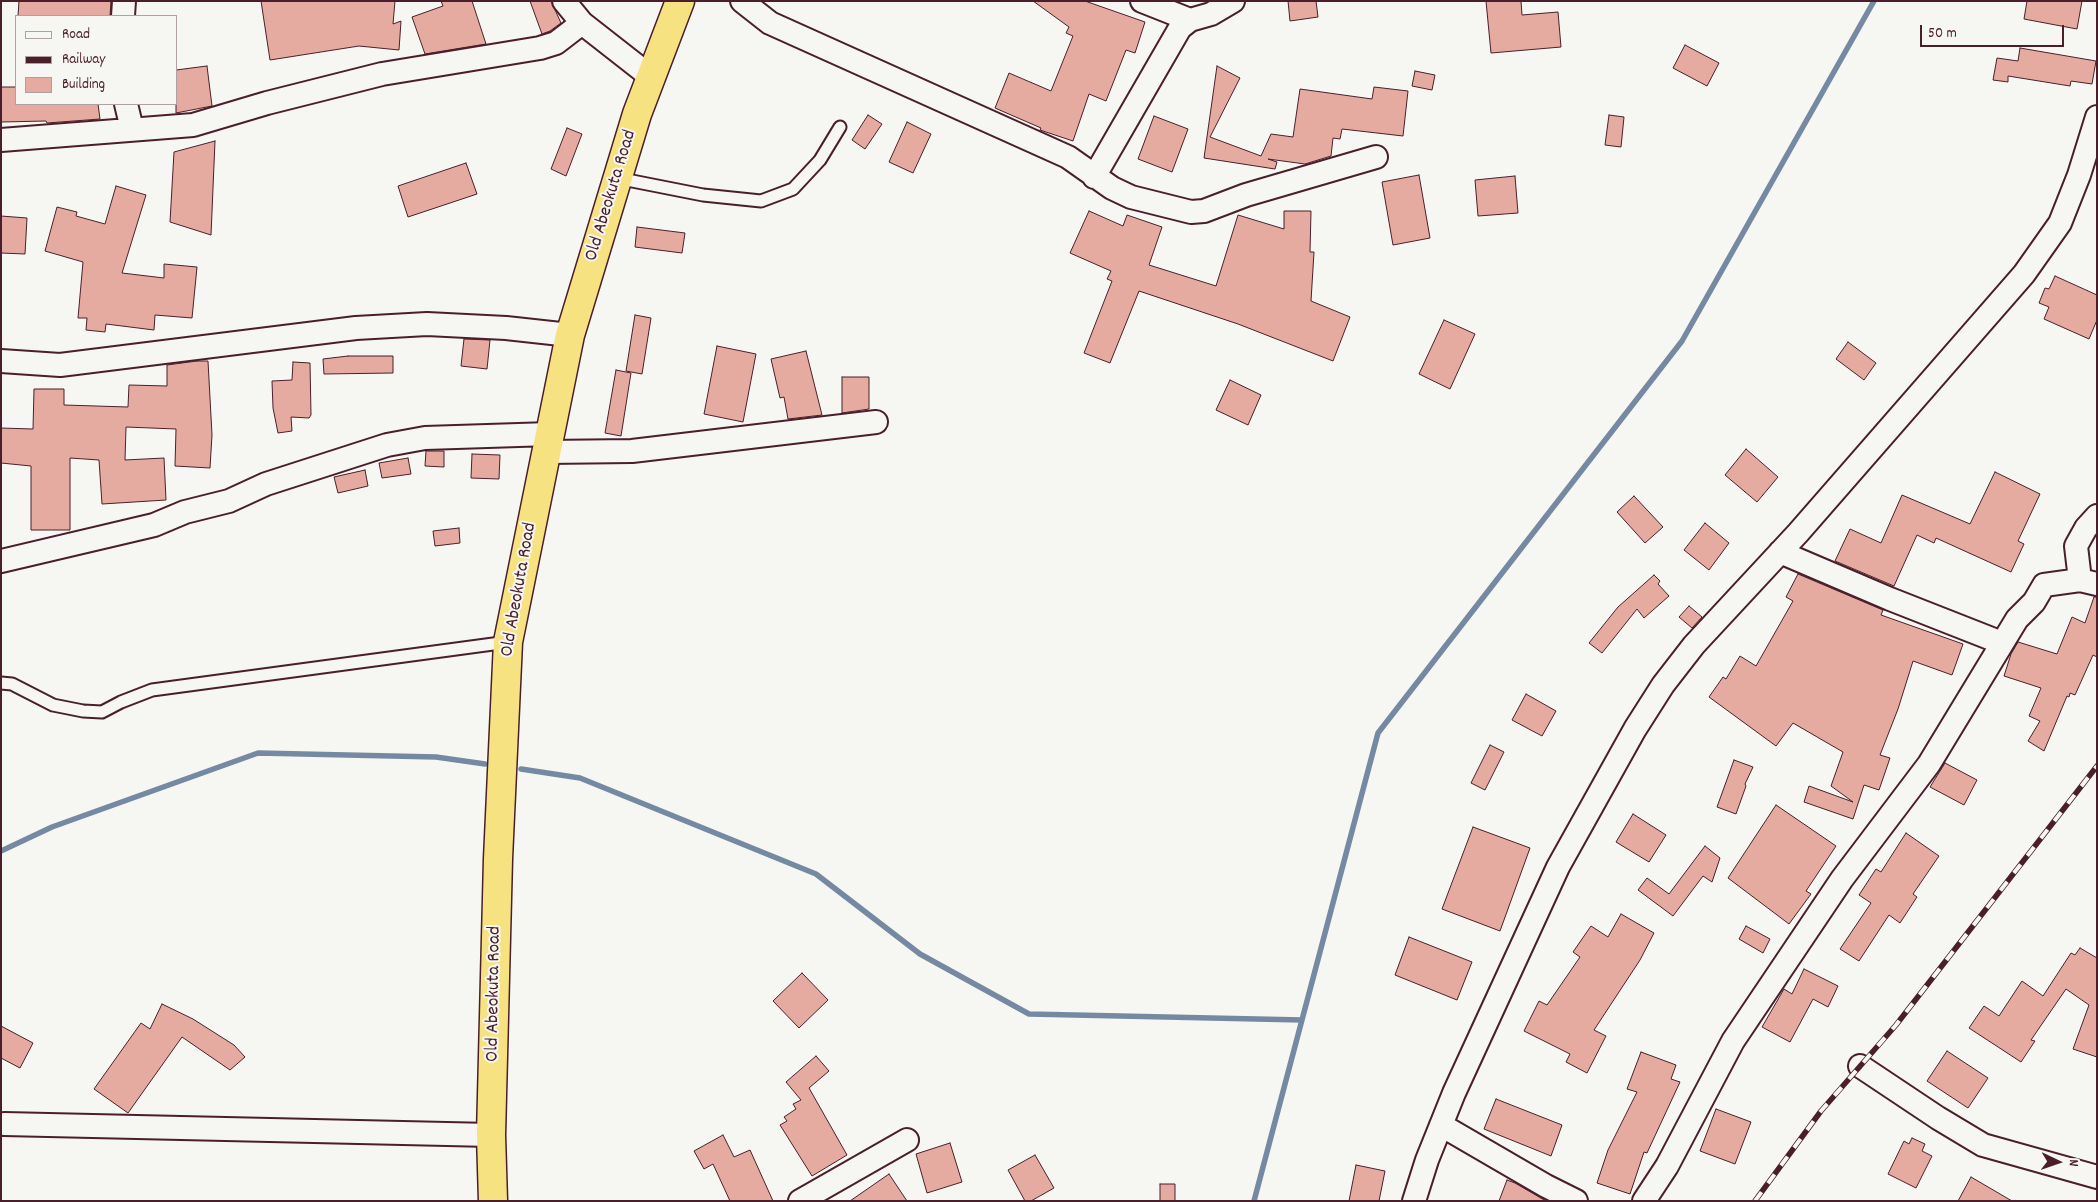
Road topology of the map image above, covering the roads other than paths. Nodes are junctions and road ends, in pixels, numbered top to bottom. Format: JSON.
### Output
{"nodes":[{"id":1,"x":124,"y":1,"type":"edge"},
{"id":2,"x":564,"y":1,"type":"edge"},
{"id":3,"x":680,"y":1,"type":"edge"},
{"id":4,"x":742,"y":1,"type":"edge"},
{"id":5,"x":1142,"y":1,"type":"edge"},
{"id":6,"x":1233,"y":1,"type":"edge"},
{"id":7,"x":123,"y":15,"type":"edge"},
{"id":8,"x":1190,"y":20,"type":"junction"},
{"id":9,"x":582,"y":23,"type":"junction"},
{"id":10,"x":651,"y":77,"type":"junction"},
{"id":11,"x":126,"y":105,"type":"edge"},
{"id":12,"x":2097,"y":118,"type":"edge"},
{"id":13,"x":840,"y":127,"type":"dead end"},
{"id":14,"x":132,"y":129,"type":"junction"},
{"id":15,"x":1,"y":140,"type":"edge"},
{"id":16,"x":1376,"y":157,"type":"dead end"},
{"id":17,"x":2090,"y":160,"type":"edge"},
{"id":18,"x":1094,"y":177,"type":"junction"},
{"id":19,"x":617,"y":178,"type":"junction"},
{"id":20,"x":570,"y":335,"type":"junction"},
{"id":21,"x":1,"y":361,"type":"edge"},
{"id":22,"x":876,"y":422,"type":"dead end"},
{"id":23,"x":548,"y":443,"type":"junction"},
{"id":24,"x":2097,"y":516,"type":"edge"},
{"id":25,"x":1780,"y":552,"type":"junction"},
{"id":26,"x":1,"y":561,"type":"edge"},
{"id":27,"x":2088,"y":582,"type":"edge"},
{"id":28,"x":508,"y":642,"type":"junction"},
{"id":29,"x":2002,"y":643,"type":"junction"},
{"id":30,"x":1,"y":683,"type":"edge"},
{"id":31,"x":1860,"y":1066,"type":"dead end"},
{"id":32,"x":4,"y":1124,"type":"dead end"},
{"id":33,"x":1441,"y":1125,"type":"junction"},
{"id":34,"x":491,"y":1135,"type":"junction"},
{"id":35,"x":907,"y":1140,"type":"dead end"},
{"id":36,"x":2097,"y":1177,"type":"edge"},
{"id":37,"x":493,"y":1201,"type":"edge"},
{"id":38,"x":800,"y":1201,"type":"edge"},
{"id":39,"x":1414,"y":1201,"type":"edge"},
{"id":40,"x":1576,"y":1201,"type":"edge"},
{"id":41,"x":1644,"y":1201,"type":"edge"}],
"edges":[{"from":1,"to":7,"type":"street"},
{"from":2,"to":9,"type":"street"},
{"from":3,"to":10,"type":"highway","name":"Old Abeokuta Road"},
{"from":4,"to":18,"type":"street"},
{"from":5,"to":8,"type":"street"},
{"from":6,"to":8,"type":"street"},
{"from":8,"to":18,"type":"street"},
{"from":9,"to":10,"type":"street"},
{"from":9,"to":14,"type":"street"},
{"from":10,"to":19,"type":"highway","name":"Old Abeokuta Road"},
{"from":11,"to":14,"type":"street"},
{"from":12,"to":17,"type":"street"},
{"from":13,"to":19,"type":"lane"},
{"from":14,"to":15,"type":"street"},
{"from":16,"to":18,"type":"street"},
{"from":17,"to":25,"type":"street"},
{"from":19,"to":20,"type":"highway","name":"Old Abeokuta Road"},
{"from":20,"to":21,"type":"street"},
{"from":20,"to":23,"type":"highway","name":"Old Abeokuta Road"},
{"from":22,"to":23,"type":"street"},
{"from":23,"to":26,"type":"street"},
{"from":23,"to":28,"type":"highway","name":"Old Abeokuta Road"},
{"from":24,"to":27,"type":"street"},
{"from":25,"to":29,"type":"street"},
{"from":25,"to":33,"type":"street"},
{"from":27,"to":29,"type":"street"},
{"from":28,"to":30,"type":"lane"},
{"from":28,"to":34,"type":"highway","name":"Old Abeokuta Road"},
{"from":29,"to":41,"type":"street"},
{"from":31,"to":36,"type":"street"},
{"from":32,"to":34,"type":"street"},
{"from":33,"to":39,"type":"street"},
{"from":33,"to":40,"type":"street"},
{"from":34,"to":37,"type":"highway","name":"Old Abeokuta Road"},
{"from":35,"to":38,"type":"street"}]}
